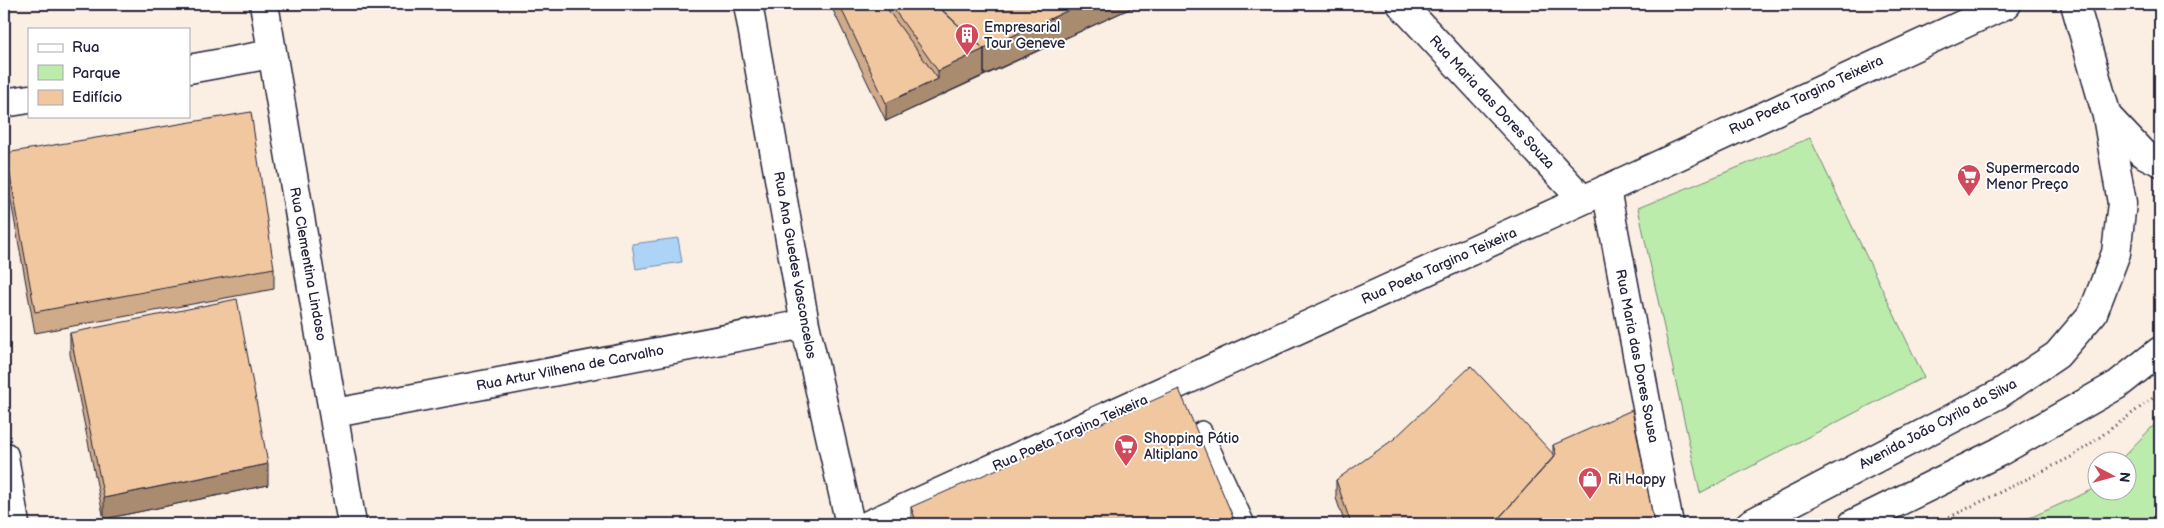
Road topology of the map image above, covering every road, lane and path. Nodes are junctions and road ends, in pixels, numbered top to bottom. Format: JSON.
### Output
{"nodes":[{"id":1,"x":264,"y":4,"type":"edge"},
{"id":2,"x":748,"y":4,"type":"edge"},
{"id":3,"x":1401,"y":4,"type":"edge"},
{"id":4,"x":2006,"y":4,"type":"edge"},
{"id":5,"x":2075,"y":4,"type":"edge"},
{"id":6,"x":1967,"y":12,"type":"edge"},
{"id":7,"x":271,"y":54,"type":"junction"},
{"id":8,"x":190,"y":69,"type":"edge"},
{"id":9,"x":28,"y":99,"type":"edge"},
{"id":10,"x":4,"y":103,"type":"edge"},
{"id":11,"x":2107,"y":116,"type":"junction"},
{"id":12,"x":2160,"y":162,"type":"edge"},
{"id":13,"x":1594,"y":195,"type":"junction"},
{"id":14,"x":805,"y":324,"type":"junction"},
{"id":15,"x":2160,"y":351,"type":"edge"},
{"id":16,"x":2160,"y":394,"type":"edge"},
{"id":17,"x":335,"y":413,"type":"junction"},
{"id":18,"x":1202,"y":431,"type":"dead end"},
{"id":19,"x":4,"y":456,"type":"edge"},
{"id":20,"x":886,"y":521,"type":"edge"},
{"id":21,"x":15,"y":524,"type":"edge"},
{"id":22,"x":352,"y":524,"type":"edge"},
{"id":23,"x":850,"y":524,"type":"edge"},
{"id":24,"x":1245,"y":524,"type":"edge"},
{"id":25,"x":1669,"y":524,"type":"edge"},
{"id":26,"x":1750,"y":524,"type":"edge"},
{"id":27,"x":1853,"y":524,"type":"edge"},
{"id":28,"x":1936,"y":524,"type":"edge"}],
"edges":[{"from":1,"to":7,"type":"street","name":"Rua Clementina Lindoso"},
{"from":2,"to":14,"type":"street","name":"Rua Ana Guedes Vasconcelos"},
{"from":3,"to":13,"type":"street","name":"Rua Maria das Dores Souza"},
{"from":4,"to":6,"type":"street","name":"Rua Poeta Targino Teixeira"},
{"from":5,"to":11,"type":"street","name":"Avenida João Cyrilo da Silva"},
{"from":6,"to":13,"type":"street","name":"Rua Poeta Targino Teixeira"},
{"from":7,"to":8,"type":"street"},
{"from":7,"to":17,"type":"street","name":"Rua Clementina Lindoso"},
{"from":9,"to":10,"type":"street"},
{"from":11,"to":12,"type":"street"},
{"from":11,"to":26,"type":"street","name":"Avenida João Cyrilo da Silva"},
{"from":13,"to":20,"type":"street","name":"Rua Poeta Targino Teixeira"},
{"from":13,"to":25,"type":"street","name":"Rua Maria das Dores Sousa"},
{"from":14,"to":17,"type":"street","name":"Rua Artur Vilhena de Carvalho"},
{"from":14,"to":23,"type":"street","name":"Rua Ana Guedes Vasconcelos"},
{"from":15,"to":27,"type":"street"},
{"from":16,"to":28,"type":"path"},
{"from":17,"to":22,"type":"street","name":"Rua Clementina Lindoso"},
{"from":18,"to":24,"type":"lane"},
{"from":19,"to":21,"type":"street"}]}
